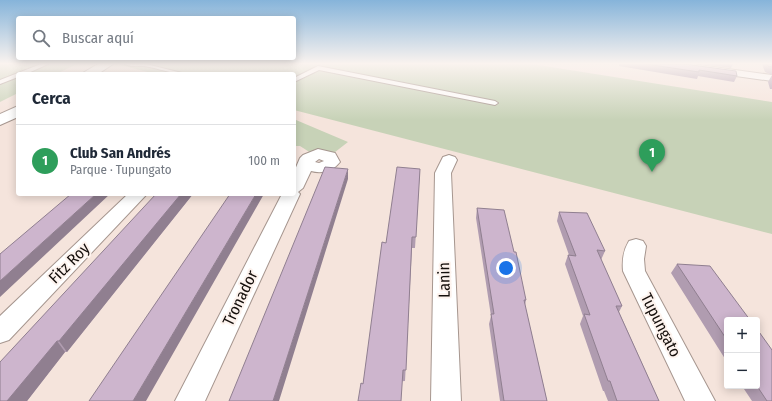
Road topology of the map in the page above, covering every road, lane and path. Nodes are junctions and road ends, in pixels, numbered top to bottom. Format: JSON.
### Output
{"nodes":[{"id":1,"x":392,"y":83,"type":"edge"},
{"id":2,"x":494,"y":103,"type":"dead end"},
{"id":3,"x":16,"y":112,"type":"edge"},
{"id":4,"x":0,"y":120,"type":"edge"},
{"id":5,"x":448,"y":160,"type":"dead end"},
{"id":6,"x":136,"y":196,"type":"edge"},
{"id":7,"x":290,"y":196,"type":"edge"},
{"id":8,"x":636,"y":246,"type":"dead end"},
{"id":9,"x":0,"y":332,"type":"edge"},
{"id":10,"x":190,"y":401,"type":"edge"},
{"id":11,"x":446,"y":401,"type":"edge"},
{"id":12,"x":700,"y":401,"type":"edge"}],
"edges":[{"from":1,"to":2,"type":"lane"},
{"from":3,"to":4,"type":"street"},
{"from":5,"to":11,"type":"street","name":"Lanin"},
{"from":6,"to":9,"type":"street","name":"Fitz Roy"},
{"from":7,"to":10,"type":"street","name":"Tronador"},
{"from":8,"to":12,"type":"street","name":"Tupungato"}]}
